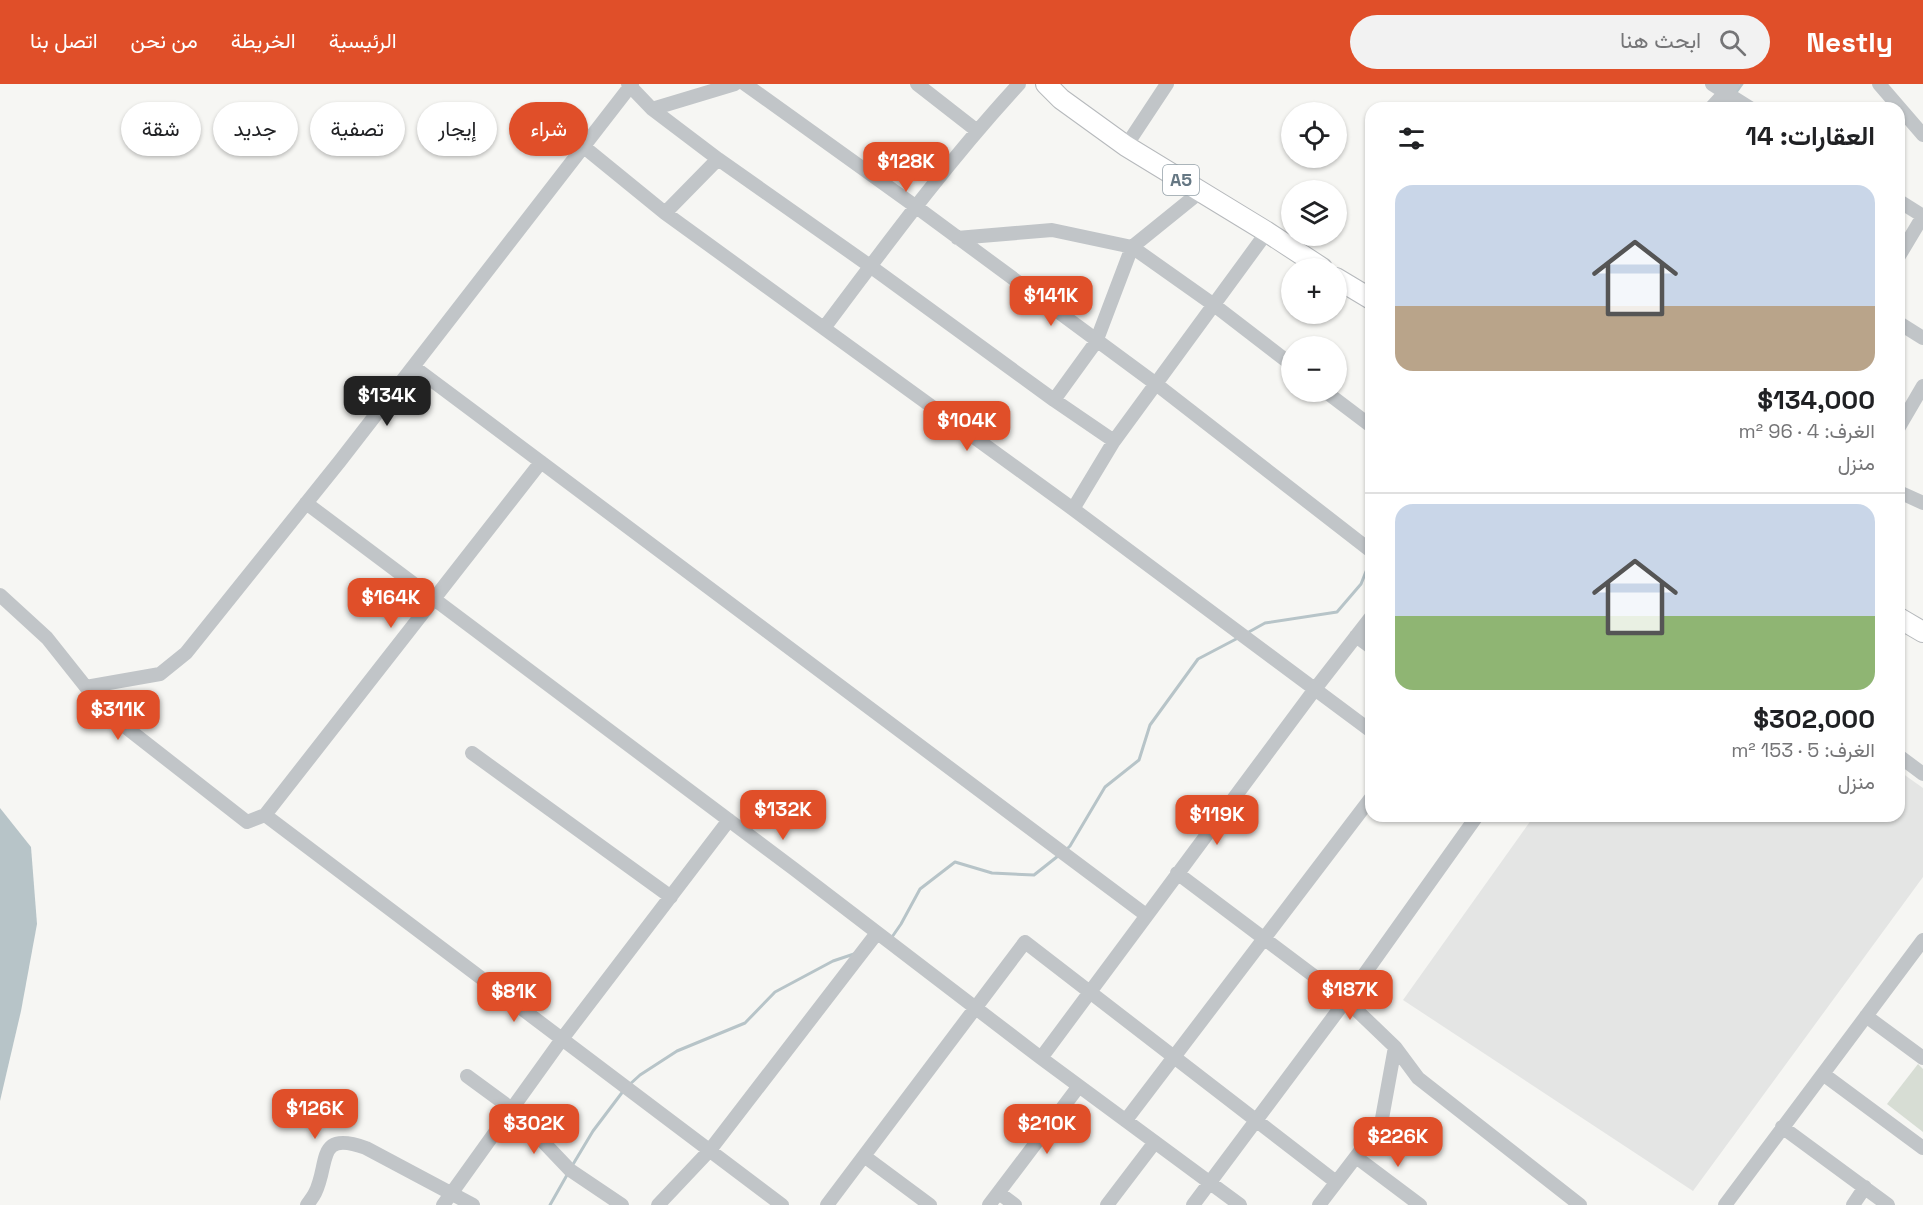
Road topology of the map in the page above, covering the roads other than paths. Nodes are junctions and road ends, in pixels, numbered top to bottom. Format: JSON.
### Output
{"nodes":[{"id":1,"x":630,"y":84,"type":"edge"},
{"id":2,"x":735,"y":84,"type":"edge"},
{"id":3,"x":745,"y":84,"type":"edge"},
{"id":4,"x":918,"y":84,"type":"edge"},
{"id":5,"x":1019,"y":84,"type":"edge"},
{"id":6,"x":1046,"y":84,"type":"edge"},
{"id":7,"x":1167,"y":84,"type":"edge"},
{"id":8,"x":1712,"y":84,"type":"edge"},
{"id":9,"x":1878,"y":84,"type":"edge"},
{"id":10,"x":1729,"y":88,"type":"edge"},
{"id":11,"x":1716,"y":102,"type":"edge"},
{"id":12,"x":1744,"y":102,"type":"edge"},
{"id":13,"x":1894,"y":102,"type":"edge"},
{"id":14,"x":652,"y":109,"type":"junction"},
{"id":15,"x":1905,"y":115,"type":"edge"},
{"id":16,"x":976,"y":130,"type":"junction"},
{"id":17,"x":1923,"y":135,"type":"edge"},
{"id":18,"x":588,"y":142,"type":"edge"},
{"id":19,"x":1126,"y":146,"type":"junction"},
{"id":20,"x":588,"y":150,"type":"edge"},
{"id":21,"x":577,"y":156,"type":"edge"},
{"id":22,"x":718,"y":159,"type":"junction"},
{"id":23,"x":1200,"y":192,"type":"junction"},
{"id":24,"x":1905,"y":205,"type":"edge"},
{"id":25,"x":915,"y":206,"type":"junction"},
{"id":26,"x":666,"y":213,"type":"junction"},
{"id":27,"x":1923,"y":216,"type":"edge"},
{"id":28,"x":1267,"y":232,"type":"junction"},
{"id":29,"x":957,"y":238,"type":"junction"},
{"id":30,"x":1905,"y":246,"type":"edge"},
{"id":31,"x":1132,"y":247,"type":"junction"},
{"id":32,"x":1307,"y":258,"type":"edge"},
{"id":33,"x":870,"y":266,"type":"junction"},
{"id":34,"x":1347,"y":285,"type":"edge"},
{"id":35,"x":1365,"y":295,"type":"edge"},
{"id":36,"x":1214,"y":305,"type":"junction"},
{"id":37,"x":1905,"y":327,"type":"edge"},
{"id":38,"x":824,"y":328,"type":"junction"},
{"id":39,"x":1923,"y":338,"type":"edge"},
{"id":40,"x":1096,"y":342,"type":"junction"},
{"id":41,"x":1281,"y":357,"type":"edge"},
{"id":42,"x":414,"y":367,"type":"junction"},
{"id":43,"x":1155,"y":384,"type":"junction"},
{"id":44,"x":1923,"y":386,"type":"edge"},
{"id":45,"x":1054,"y":400,"type":"junction"},
{"id":46,"x":1339,"y":402,"type":"edge"},
{"id":47,"x":1905,"y":417,"type":"edge"},
{"id":48,"x":1365,"y":421,"type":"edge"},
{"id":49,"x":1114,"y":441,"type":"junction"},
{"id":50,"x":541,"y":462,"type":"junction"},
{"id":51,"x":1905,"y":495,"type":"edge"},
{"id":52,"x":306,"y":503,"type":"junction"},
{"id":53,"x":1923,"y":503,"type":"edge"},
{"id":54,"x":1073,"y":509,"type":"junction"},
{"id":55,"x":1365,"y":546,"type":"edge"},
{"id":56,"x":0,"y":595,"type":"edge"},
{"id":57,"x":434,"y":599,"type":"junction"},
{"id":58,"x":1905,"y":622,"type":"edge"},
{"id":59,"x":1365,"y":625,"type":"edge"},
{"id":60,"x":1923,"y":632,"type":"edge"},
{"id":61,"x":1356,"y":636,"type":"junction"},
{"id":62,"x":1365,"y":643,"type":"edge"},
{"id":63,"x":86,"y":687,"type":"junction"},
{"id":64,"x":1315,"y":688,"type":"junction"},
{"id":65,"x":1365,"y":726,"type":"edge"},
{"id":66,"x":472,"y":753,"type":"dead end"},
{"id":67,"x":1905,"y":760,"type":"edge"},
{"id":68,"x":1923,"y":774,"type":"edge"},
{"id":69,"x":1365,"y":806,"type":"edge"},
{"id":70,"x":265,"y":815,"type":"junction"},
{"id":71,"x":729,"y":820,"type":"junction"},
{"id":72,"x":1473,"y":822,"type":"edge"},
{"id":73,"x":1177,"y":873,"type":"junction"},
{"id":74,"x":670,"y":897,"type":"junction"},
{"id":75,"x":1146,"y":915,"type":"junction"},
{"id":76,"x":877,"y":933,"type":"junction"},
{"id":77,"x":1264,"y":939,"type":"junction"},
{"id":78,"x":1923,"y":940,"type":"edge"},
{"id":79,"x":1918,"y":956,"type":"edge"},
{"id":80,"x":1089,"y":993,"type":"junction"},
{"id":81,"x":1346,"y":1000,"type":"junction"},
{"id":82,"x":975,"y":1008,"type":"junction"},
{"id":83,"x":1866,"y":1016,"type":"junction"},
{"id":84,"x":561,"y":1039,"type":"junction"},
{"id":85,"x":1395,"y":1047,"type":"junction"},
{"id":86,"x":1041,"y":1058,"type":"junction"},
{"id":87,"x":1174,"y":1058,"type":"junction"},
{"id":88,"x":1923,"y":1058,"type":"edge"},
{"id":89,"x":1822,"y":1074,"type":"junction"},
{"id":90,"x":467,"y":1076,"type":"dead end"},
{"id":91,"x":1078,"y":1086,"type":"junction"},
{"id":92,"x":512,"y":1109,"type":"junction"},
{"id":93,"x":1125,"y":1120,"type":"junction"},
{"id":94,"x":1255,"y":1120,"type":"junction"},
{"id":95,"x":1782,"y":1127,"type":"junction"},
{"id":96,"x":1155,"y":1142,"type":"junction"},
{"id":97,"x":1923,"y":1148,"type":"edge"},
{"id":98,"x":710,"y":1150,"type":"junction"},
{"id":99,"x":864,"y":1156,"type":"junction"},
{"id":100,"x":1356,"y":1156,"type":"junction"},
{"id":101,"x":1209,"y":1182,"type":"junction"},
{"id":102,"x":1336,"y":1182,"type":"junction"},
{"id":103,"x":1865,"y":1187,"type":"junction"},
{"id":104,"x":452,"y":1193,"type":"junction"},
{"id":105,"x":999,"y":1193,"type":"junction"},
{"id":106,"x":1110,"y":1204,"type":"edge"},
{"id":107,"x":307,"y":1205,"type":"edge"},
{"id":108,"x":443,"y":1205,"type":"edge"},
{"id":109,"x":473,"y":1205,"type":"edge"},
{"id":110,"x":622,"y":1205,"type":"edge"},
{"id":111,"x":657,"y":1205,"type":"edge"},
{"id":112,"x":782,"y":1205,"type":"edge"},
{"id":113,"x":827,"y":1205,"type":"edge"},
{"id":114,"x":930,"y":1205,"type":"edge"},
{"id":115,"x":989,"y":1205,"type":"edge"},
{"id":116,"x":1015,"y":1205,"type":"edge"},
{"id":117,"x":1193,"y":1205,"type":"edge"},
{"id":118,"x":1240,"y":1205,"type":"edge"},
{"id":119,"x":1319,"y":1205,"type":"edge"},
{"id":120,"x":1420,"y":1205,"type":"edge"},
{"id":121,"x":1580,"y":1205,"type":"edge"},
{"id":122,"x":1725,"y":1205,"type":"edge"},
{"id":123,"x":1852,"y":1205,"type":"edge"},
{"id":124,"x":1888,"y":1205,"type":"edge"}],
"edges":[{"from":1,"to":14,"type":"street"},
{"from":1,"to":18,"type":"street"},
{"from":2,"to":14,"type":"street"},
{"from":3,"to":25,"type":"street"},
{"from":4,"to":16,"type":"street"},
{"from":5,"to":16,"type":"street"},
{"from":6,"to":19,"type":"highway","number":"A5"},
{"from":7,"to":19,"type":"street"},
{"from":8,"to":10,"type":"street"},
{"from":9,"to":13,"type":"street"},
{"from":10,"to":11,"type":"street"},
{"from":10,"to":12,"type":"street"},
{"from":14,"to":22,"type":"street"},
{"from":15,"to":17,"type":"street"},
{"from":16,"to":25,"type":"street"},
{"from":19,"to":23,"type":"highway","number":"A5"},
{"from":20,"to":26,"type":"street"},
{"from":21,"to":42,"type":"street"},
{"from":22,"to":26,"type":"street"},
{"from":22,"to":33,"type":"street"},
{"from":23,"to":28,"type":"highway","number":"A5"},
{"from":23,"to":31,"type":"street"},
{"from":24,"to":27,"type":"street"},
{"from":25,"to":29,"type":"street"},
{"from":25,"to":33,"type":"street"},
{"from":26,"to":38,"type":"street"},
{"from":27,"to":30,"type":"street"},
{"from":28,"to":32,"type":"highway","number":"A5"},
{"from":28,"to":36,"type":"street"},
{"from":29,"to":31,"type":"street"},
{"from":29,"to":40,"type":"street"},
{"from":31,"to":36,"type":"street"},
{"from":31,"to":40,"type":"street"},
{"from":33,"to":38,"type":"street"},
{"from":33,"to":45,"type":"street"},
{"from":34,"to":35,"type":"highway"},
{"from":36,"to":41,"type":"street"},
{"from":36,"to":43,"type":"street"},
{"from":37,"to":39,"type":"street"},
{"from":38,"to":54,"type":"street"},
{"from":40,"to":43,"type":"street"},
{"from":40,"to":45,"type":"street"},
{"from":42,"to":50,"type":"street"},
{"from":42,"to":52,"type":"street"},
{"from":43,"to":49,"type":"street"},
{"from":43,"to":55,"type":"street"},
{"from":44,"to":47,"type":"street"},
{"from":45,"to":49,"type":"street"},
{"from":46,"to":48,"type":"street"},
{"from":49,"to":54,"type":"street"},
{"from":50,"to":57,"type":"street"},
{"from":50,"to":75,"type":"street"},
{"from":51,"to":53,"type":"street"},
{"from":52,"to":57,"type":"street"},
{"from":52,"to":63,"type":"street"},
{"from":54,"to":64,"type":"street"},
{"from":56,"to":63,"type":"street"},
{"from":57,"to":70,"type":"street"},
{"from":57,"to":71,"type":"street"},
{"from":58,"to":60,"type":"highway"},
{"from":59,"to":61,"type":"street"},
{"from":61,"to":62,"type":"street"},
{"from":61,"to":64,"type":"street"},
{"from":63,"to":70,"type":"street"},
{"from":64,"to":65,"type":"street"},
{"from":64,"to":73,"type":"street"},
{"from":66,"to":74,"type":"street"},
{"from":67,"to":68,"type":"street"},
{"from":69,"to":77,"type":"street"},
{"from":70,"to":84,"type":"street"},
{"from":71,"to":74,"type":"street"},
{"from":71,"to":76,"type":"street"},
{"from":72,"to":81,"type":"street"},
{"from":73,"to":75,"type":"street"},
{"from":73,"to":77,"type":"street"},
{"from":74,"to":84,"type":"street"},
{"from":75,"to":80,"type":"street"},
{"from":76,"to":82,"type":"street"},
{"from":76,"to":98,"type":"street"},
{"from":77,"to":81,"type":"street"},
{"from":77,"to":87,"type":"street"},
{"from":78,"to":79,"type":"street"},
{"from":79,"to":83,"type":"street"},
{"from":80,"to":82,"type":"street"},
{"from":80,"to":86,"type":"street"},
{"from":80,"to":87,"type":"street"},
{"from":81,"to":85,"type":"street"},
{"from":81,"to":94,"type":"street"},
{"from":82,"to":86,"type":"street"},
{"from":82,"to":99,"type":"street"},
{"from":83,"to":88,"type":"street"},
{"from":83,"to":89,"type":"street"},
{"from":84,"to":92,"type":"street"},
{"from":84,"to":98,"type":"street"},
{"from":85,"to":100,"type":"street"},
{"from":85,"to":121,"type":"street"},
{"from":86,"to":91,"type":"street"},
{"from":87,"to":93,"type":"street"},
{"from":87,"to":94,"type":"street"},
{"from":89,"to":95,"type":"street"},
{"from":89,"to":97,"type":"street"},
{"from":90,"to":92,"type":"street"},
{"from":91,"to":93,"type":"street"},
{"from":91,"to":105,"type":"street"},
{"from":92,"to":104,"type":"street"},
{"from":92,"to":110,"type":"street"},
{"from":93,"to":96,"type":"street"},
{"from":94,"to":101,"type":"street"},
{"from":94,"to":102,"type":"street"},
{"from":95,"to":103,"type":"street"},
{"from":95,"to":122,"type":"street"},
{"from":96,"to":101,"type":"street"},
{"from":96,"to":106,"type":"street"},
{"from":98,"to":111,"type":"street"},
{"from":98,"to":112,"type":"street"},
{"from":99,"to":113,"type":"street"},
{"from":99,"to":114,"type":"street"},
{"from":100,"to":102,"type":"street"},
{"from":100,"to":120,"type":"street"},
{"from":101,"to":117,"type":"street"},
{"from":101,"to":118,"type":"street"},
{"from":102,"to":119,"type":"street"},
{"from":103,"to":123,"type":"street"},
{"from":103,"to":124,"type":"street"},
{"from":104,"to":107,"type":"street"},
{"from":104,"to":108,"type":"street"},
{"from":104,"to":109,"type":"street"},
{"from":105,"to":115,"type":"street"},
{"from":105,"to":116,"type":"street"}]}
